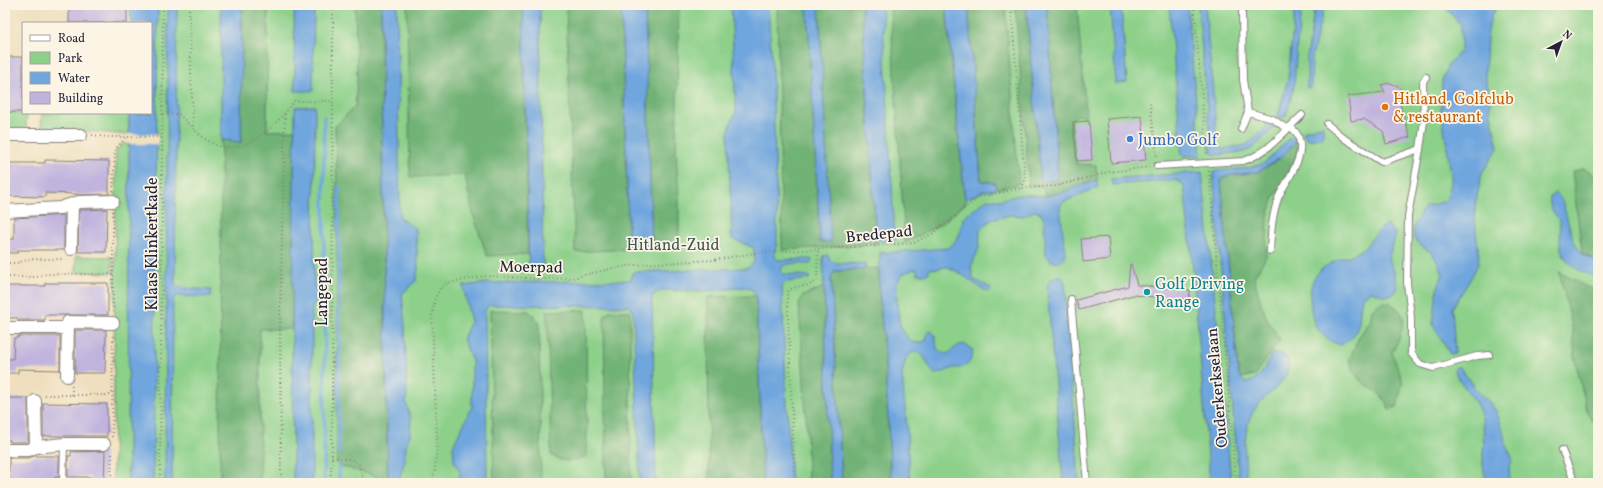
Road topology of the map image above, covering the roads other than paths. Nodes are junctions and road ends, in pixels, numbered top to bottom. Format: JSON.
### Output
{"nodes":[{"id":1,"x":1243,"y":5,"type":"edge"},
{"id":2,"x":1426,"y":77,"type":"dead end"},
{"id":3,"x":1248,"y":112,"type":"junction"},
{"id":4,"x":1302,"y":115,"type":"dead end"},
{"id":5,"x":1327,"y":124,"type":"dead end"},
{"id":6,"x":1289,"y":128,"type":"junction"},
{"id":7,"x":1241,"y":129,"type":"dead end"},
{"id":8,"x":5,"y":135,"type":"edge"},
{"id":9,"x":81,"y":135,"type":"road end"},
{"id":10,"x":1420,"y":149,"type":"junction"},
{"id":11,"x":1157,"y":166,"type":"road end"},
{"id":12,"x":113,"y":201,"type":"road end"},
{"id":13,"x":72,"y":204,"type":"junction"},
{"id":14,"x":5,"y":210,"type":"edge"},
{"id":15,"x":71,"y":249,"type":"road end"},
{"id":16,"x":1270,"y":251,"type":"dead end"},
{"id":17,"x":1071,"y":299,"type":"dead end"},
{"id":18,"x":113,"y":322,"type":"road end"},
{"id":19,"x":5,"y":328,"type":"edge"},
{"id":20,"x":67,"y":328,"type":"junction"},
{"id":21,"x":1488,"y":355,"type":"dead end"},
{"id":22,"x":67,"y":376,"type":"dead end"},
{"id":23,"x":35,"y":401,"type":"road end"},
{"id":24,"x":64,"y":444,"type":"junction"},
{"id":25,"x":109,"y":444,"type":"road end"},
{"id":26,"x":36,"y":447,"type":"junction"},
{"id":27,"x":5,"y":450,"type":"edge"},
{"id":28,"x":1562,"y":450,"type":"dead end"},
{"id":29,"x":64,"y":483,"type":"edge"},
{"id":30,"x":1087,"y":483,"type":"edge"},
{"id":31,"x":1575,"y":483,"type":"edge"}],
"edges":[{"from":1,"to":3,"type":"lane"},
{"from":2,"to":10,"type":"lane"},
{"from":3,"to":6,"type":"lane"},
{"from":3,"to":7,"type":"lane"},
{"from":4,"to":6,"type":"lane"},
{"from":5,"to":10,"type":"lane"},
{"from":6,"to":11,"type":"lane"},
{"from":6,"to":16,"type":"lane"},
{"from":8,"to":9,"type":"street"},
{"from":10,"to":21,"type":"lane"},
{"from":12,"to":13,"type":"street"},
{"from":13,"to":14,"type":"street"},
{"from":13,"to":15,"type":"street"},
{"from":17,"to":30,"type":"lane"},
{"from":18,"to":20,"type":"street"},
{"from":19,"to":20,"type":"street"},
{"from":20,"to":22,"type":"street"},
{"from":23,"to":26,"type":"street"},
{"from":24,"to":25,"type":"street"},
{"from":24,"to":26,"type":"street"},
{"from":24,"to":29,"type":"lane"},
{"from":26,"to":27,"type":"street"},
{"from":28,"to":31,"type":"lane"}]}
